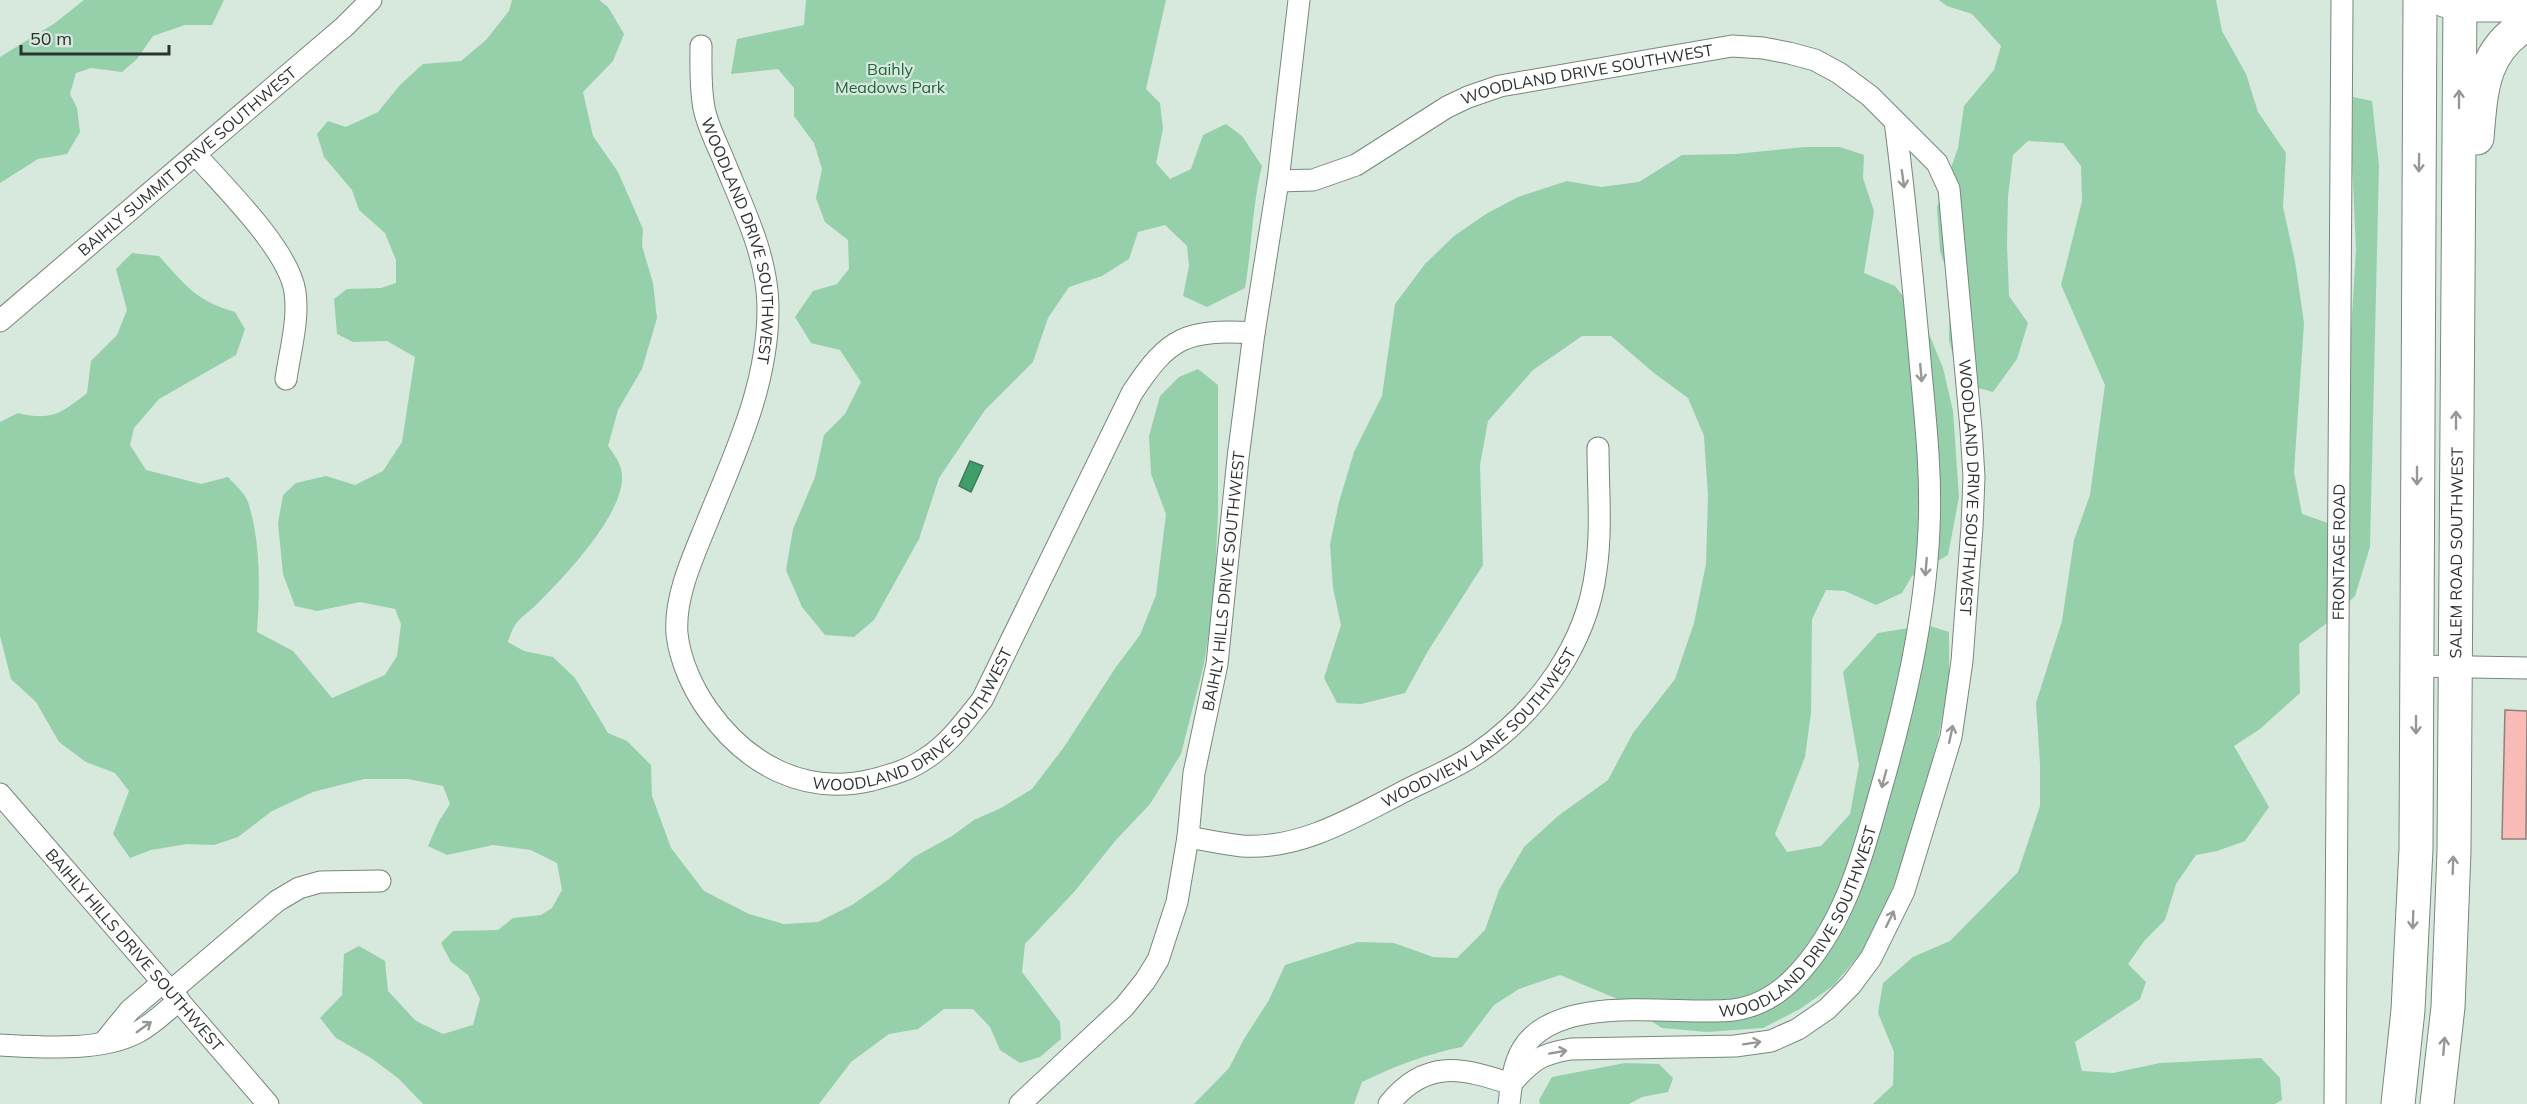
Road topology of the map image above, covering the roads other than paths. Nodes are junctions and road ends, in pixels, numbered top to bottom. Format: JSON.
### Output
{"nodes":[{"id":1,"x":371,"y":0,"type":"edge"},
{"id":2,"x":1299,"y":0,"type":"edge"},
{"id":3,"x":2342,"y":0,"type":"edge"},
{"id":4,"x":2420,"y":0,"type":"edge"},
{"id":5,"x":2454,"y":2,"type":"edge"},
{"id":6,"x":2527,"y":6,"type":"edge"},
{"id":7,"x":2527,"y":24,"type":"edge"},
{"id":8,"x":701,"y":46,"type":"dead end"},
{"id":9,"x":1894,"y":121,"type":"junction"},
{"id":10,"x":196,"y":154,"type":"junction"},
{"id":11,"x":1278,"y":181,"type":"junction"},
{"id":12,"x":0,"y":321,"type":"edge"},
{"id":13,"x":1254,"y":333,"type":"junction"},
{"id":14,"x":2456,"y":373,"type":"junction"},
{"id":15,"x":286,"y":380,"type":"dead end"},
{"id":16,"x":1598,"y":448,"type":"dead end"},
{"id":17,"x":2416,"y":666,"type":"junction"},
{"id":18,"x":2454,"y":668,"type":"junction"},
{"id":19,"x":2527,"y":668,"type":"edge"},
{"id":20,"x":0,"y":794,"type":"edge"},
{"id":21,"x":1188,"y":837,"type":"junction"},
{"id":22,"x":380,"y":881,"type":"dead end"},
{"id":23,"x":171,"y":991,"type":"junction"},
{"id":24,"x":0,"y":1045,"type":"edge"},
{"id":25,"x":1510,"y":1094,"type":"edge"},
{"id":26,"x":268,"y":1104,"type":"edge"},
{"id":27,"x":1020,"y":1104,"type":"edge"},
{"id":28,"x":1389,"y":1104,"type":"edge"},
{"id":29,"x":2335,"y":1104,"type":"edge"},
{"id":30,"x":2398,"y":1104,"type":"edge"},
{"id":31,"x":2437,"y":1104,"type":"edge"}],
"edges":[{"from":1,"to":10,"type":"street","name":"BAIHLY SUMMIT DRIVE SOUTHWEST"},
{"from":2,"to":11,"type":"street","name":"BAIHLY HILLS DRIVE SOUTHWEST"},
{"from":3,"to":29,"type":"street","name":"FRONTAGE ROAD"},
{"from":4,"to":17,"type":"main road","one_way":true},
{"from":5,"to":6,"type":"main road"},
{"from":14,"to":5,"type":"main road","name":"SALEM ROAD SOUTHWEST","one_way":true},
{"from":7,"to":14,"type":"main road"},
{"from":8,"to":13,"type":"street","name":"WOODLAND DRIVE SOUTHWEST"},
{"from":9,"to":11,"type":"street","name":"WOODLAND DRIVE SOUTHWEST"},
{"from":9,"to":25,"type":"street","name":"WOODLAND DRIVE SOUTHWEST","one_way":true},
{"from":25,"to":9,"type":"street","name":"WOODLAND DRIVE SOUTHWEST","one_way":true},
{"from":10,"to":12,"type":"street","name":"BAIHLY SUMMIT DRIVE SOUTHWEST"},
{"from":10,"to":15,"type":"street"},
{"from":11,"to":13,"type":"street","name":"BAIHLY HILLS DRIVE SOUTHWEST"},
{"from":13,"to":21,"type":"street","name":"BAIHLY HILLS DRIVE SOUTHWEST"},
{"from":18,"to":14,"type":"main road","name":"SALEM ROAD SOUTHWEST","one_way":true},
{"from":16,"to":21,"type":"street","name":"WOODVIEW LANE SOUTHWEST"},
{"from":17,"to":18,"type":"street"},
{"from":17,"to":30,"type":"main road","one_way":true},
{"from":18,"to":19,"type":"street"},
{"from":31,"to":18,"type":"main road","name":"SALEM ROAD SOUTHWEST","one_way":true},
{"from":20,"to":23,"type":"street","name":"BAIHLY HILLS DRIVE SOUTHWEST"},
{"from":21,"to":27,"type":"street","name":"BAIHLY HILLS DRIVE SOUTHWEST"},
{"from":22,"to":23,"type":"street"},
{"from":23,"to":24,"type":"street"},
{"from":23,"to":26,"type":"street","name":"BAIHLY HILLS DRIVE SOUTHWEST"},
{"from":25,"to":28,"type":"street"}]}
